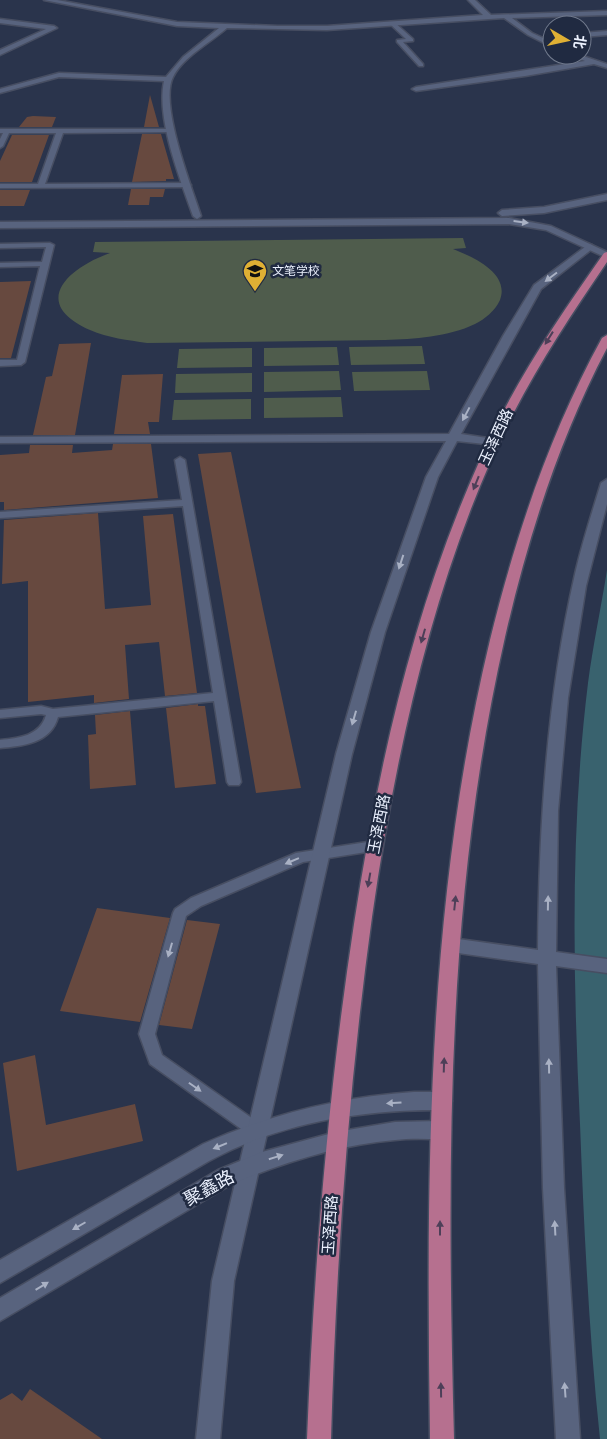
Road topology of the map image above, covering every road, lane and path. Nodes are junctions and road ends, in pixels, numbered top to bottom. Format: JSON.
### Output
{"nodes":[{"id":1,"x":48,"y":0,"type":"edge"},
{"id":2,"x":471,"y":0,"type":"edge"},
{"id":3,"x":607,"y":13,"type":"edge"},
{"id":4,"x":490,"y":18,"type":"junction"},
{"id":5,"x":506,"y":18,"type":"junction"},
{"id":6,"x":0,"y":21,"type":"edge"},
{"id":7,"x":392,"y":23,"type":"junction"},
{"id":8,"x":224,"y":27,"type":"junction"},
{"id":9,"x":607,"y":33,"type":"edge"},
{"id":10,"x":592,"y":34,"type":"edge"},
{"id":11,"x":539,"y":39,"type":"junction"},
{"id":12,"x":542,"y":39,"type":"edge"},
{"id":13,"x":542,"y":41,"type":"edge"},
{"id":14,"x":0,"y":53,"type":"edge"},
{"id":15,"x":594,"y":62,"type":"joint"},
{"id":16,"x":421,"y":65,"type":"dead end"},
{"id":17,"x":607,"y":66,"type":"edge"},
{"id":18,"x":168,"y":79,"type":"junction"},
{"id":19,"x":416,"y":90,"type":"dead end"},
{"id":20,"x":0,"y":91,"type":"edge"},
{"id":21,"x":170,"y":130,"type":"junction"},
{"id":22,"x":3,"y":131,"type":"edge"},
{"id":23,"x":60,"y":131,"type":"junction"},
{"id":24,"x":0,"y":146,"type":"edge"},
{"id":25,"x":187,"y":185,"type":"junction"},
{"id":26,"x":0,"y":186,"type":"edge"},
{"id":27,"x":41,"y":186,"type":"junction"},
{"id":28,"x":607,"y":197,"type":"edge"},
{"id":29,"x":197,"y":216,"type":"junction"},
{"id":30,"x":0,"y":218,"type":"edge"},
{"id":31,"x":0,"y":225,"type":"edge"},
{"id":32,"x":0,"y":246,"type":"edge"},
{"id":33,"x":589,"y":247,"type":"junction"},
{"id":34,"x":607,"y":255,"type":"edge"},
{"id":35,"x":45,"y":264,"type":"junction"},
{"id":36,"x":0,"y":265,"type":"edge"},
{"id":37,"x":607,"y":338,"type":"edge"},
{"id":38,"x":0,"y":362,"type":"edge"},
{"id":39,"x":454,"y":437,"type":"junction"},
{"id":40,"x":0,"y":440,"type":"edge"},
{"id":41,"x":494,"y":442,"type":"junction"},
{"id":42,"x":180,"y":460,"type":"dead end"},
{"id":43,"x":607,"y":483,"type":"edge"},
{"id":44,"x":187,"y":503,"type":"junction"},
{"id":45,"x":0,"y":515,"type":"edge"},
{"id":46,"x":220,"y":696,"type":"junction"},
{"id":47,"x":53,"y":713,"type":"junction"},
{"id":48,"x":0,"y":714,"type":"edge"},
{"id":49,"x":0,"y":744,"type":"edge"},
{"id":50,"x":234,"y":782,"type":"dead end"},
{"id":51,"x":374,"y":846,"type":"junction"},
{"id":52,"x":322,"y":854,"type":"junction"},
{"id":53,"x":451,"y":945,"type":"junction"},
{"id":54,"x":551,"y":958,"type":"junction"},
{"id":55,"x":607,"y":966,"type":"edge"},
{"id":56,"x":442,"y":1101,"type":"junction"},
{"id":57,"x":339,"y":1110,"type":"junction"},
{"id":58,"x":441,"y":1130,"type":"junction"},
{"id":59,"x":258,"y":1131,"type":"junction"},
{"id":60,"x":336,"y":1140,"type":"junction"},
{"id":61,"x":250,"y":1167,"type":"junction"},
{"id":62,"x":0,"y":1272,"type":"edge"},
{"id":63,"x":0,"y":1310,"type":"edge"},
{"id":64,"x":208,"y":1439,"type":"edge"},
{"id":65,"x":319,"y":1439,"type":"edge"},
{"id":66,"x":442,"y":1439,"type":"edge"},
{"id":67,"x":568,"y":1439,"type":"edge"}],
"edges":[{"from":1,"to":8,"type":"street"},
{"from":2,"to":4,"type":"street"},
{"from":3,"to":5,"type":"street"},
{"from":4,"to":5,"type":"street"},
{"from":4,"to":7,"type":"street"},
{"from":5,"to":11,"type":"street"},
{"from":6,"to":14,"type":"street"},
{"from":7,"to":8,"type":"street"},
{"from":7,"to":16,"type":"lane"},
{"from":8,"to":18,"type":"street"},
{"from":9,"to":10,"type":"street"},
{"from":11,"to":12,"type":"street"},
{"from":11,"to":13,"type":"street"},
{"from":15,"to":17,"type":"street"},
{"from":15,"to":19,"type":"street"},
{"from":18,"to":20,"type":"street"},
{"from":18,"to":21,"type":"street"},
{"from":21,"to":23,"type":"lane"},
{"from":21,"to":25,"type":"street"},
{"from":22,"to":23,"type":"lane"},
{"from":22,"to":24,"type":"lane"},
{"from":23,"to":27,"type":"lane"},
{"from":25,"to":27,"type":"lane"},
{"from":25,"to":29,"type":"street"},
{"from":26,"to":27,"type":"lane"},
{"from":28,"to":29,"type":"street"},
{"from":29,"to":30,"type":"street"},
{"from":31,"to":33,"type":"street","one_way":true},
{"from":32,"to":35,"type":"lane"},
{"from":33,"to":34,"type":"street"},
{"from":33,"to":39,"type":"street","one_way":true},
{"from":34,"to":41,"type":"main road","name":"玉泽西路","one_way":true},
{"from":35,"to":36,"type":"lane"},
{"from":35,"to":38,"type":"lane"},
{"from":53,"to":37,"type":"main road","one_way":true},
{"from":39,"to":40,"type":"street"},
{"from":39,"to":41,"type":"street"},
{"from":39,"to":52,"type":"street","one_way":true},
{"from":41,"to":51,"type":"main road","name":"玉泽西路","one_way":true},
{"from":42,"to":44,"type":"lane"},
{"from":54,"to":43,"type":"street","one_way":true},
{"from":44,"to":45,"type":"lane"},
{"from":44,"to":46,"type":"lane"},
{"from":46,"to":47,"type":"lane"},
{"from":46,"to":50,"type":"lane"},
{"from":47,"to":48,"type":"lane"},
{"from":47,"to":49,"type":"lane"},
{"from":51,"to":52,"type":"lane"},
{"from":51,"to":57,"type":"main road","name":"玉泽西路","one_way":true},
{"from":52,"to":59,"type":"street"},
{"from":52,"to":59,"type":"lane","one_way":true},
{"from":53,"to":54,"type":"street"},
{"from":56,"to":53,"type":"main road","one_way":true},
{"from":54,"to":55,"type":"street"},
{"from":67,"to":54,"type":"street","one_way":true},
{"from":56,"to":57,"type":"street","name":"聚鑫路","one_way":true},
{"from":56,"to":58,"type":"main road"},
{"from":57,"to":59,"type":"street","name":"聚鑫路"},
{"from":57,"to":60,"type":"main road","name":"玉泽西路"},
{"from":58,"to":60,"type":"street","name":"聚鑫路"},
{"from":66,"to":58,"type":"main road","one_way":true},
{"from":59,"to":61,"type":"street"},
{"from":59,"to":62,"type":"street","name":"聚鑫路","one_way":true},
{"from":61,"to":60,"type":"street","name":"聚鑫路","one_way":true},
{"from":60,"to":65,"type":"main road","name":"玉泽西路"},
{"from":63,"to":61,"type":"street","name":"聚鑫路","one_way":true},
{"from":61,"to":64,"type":"street"}]}
